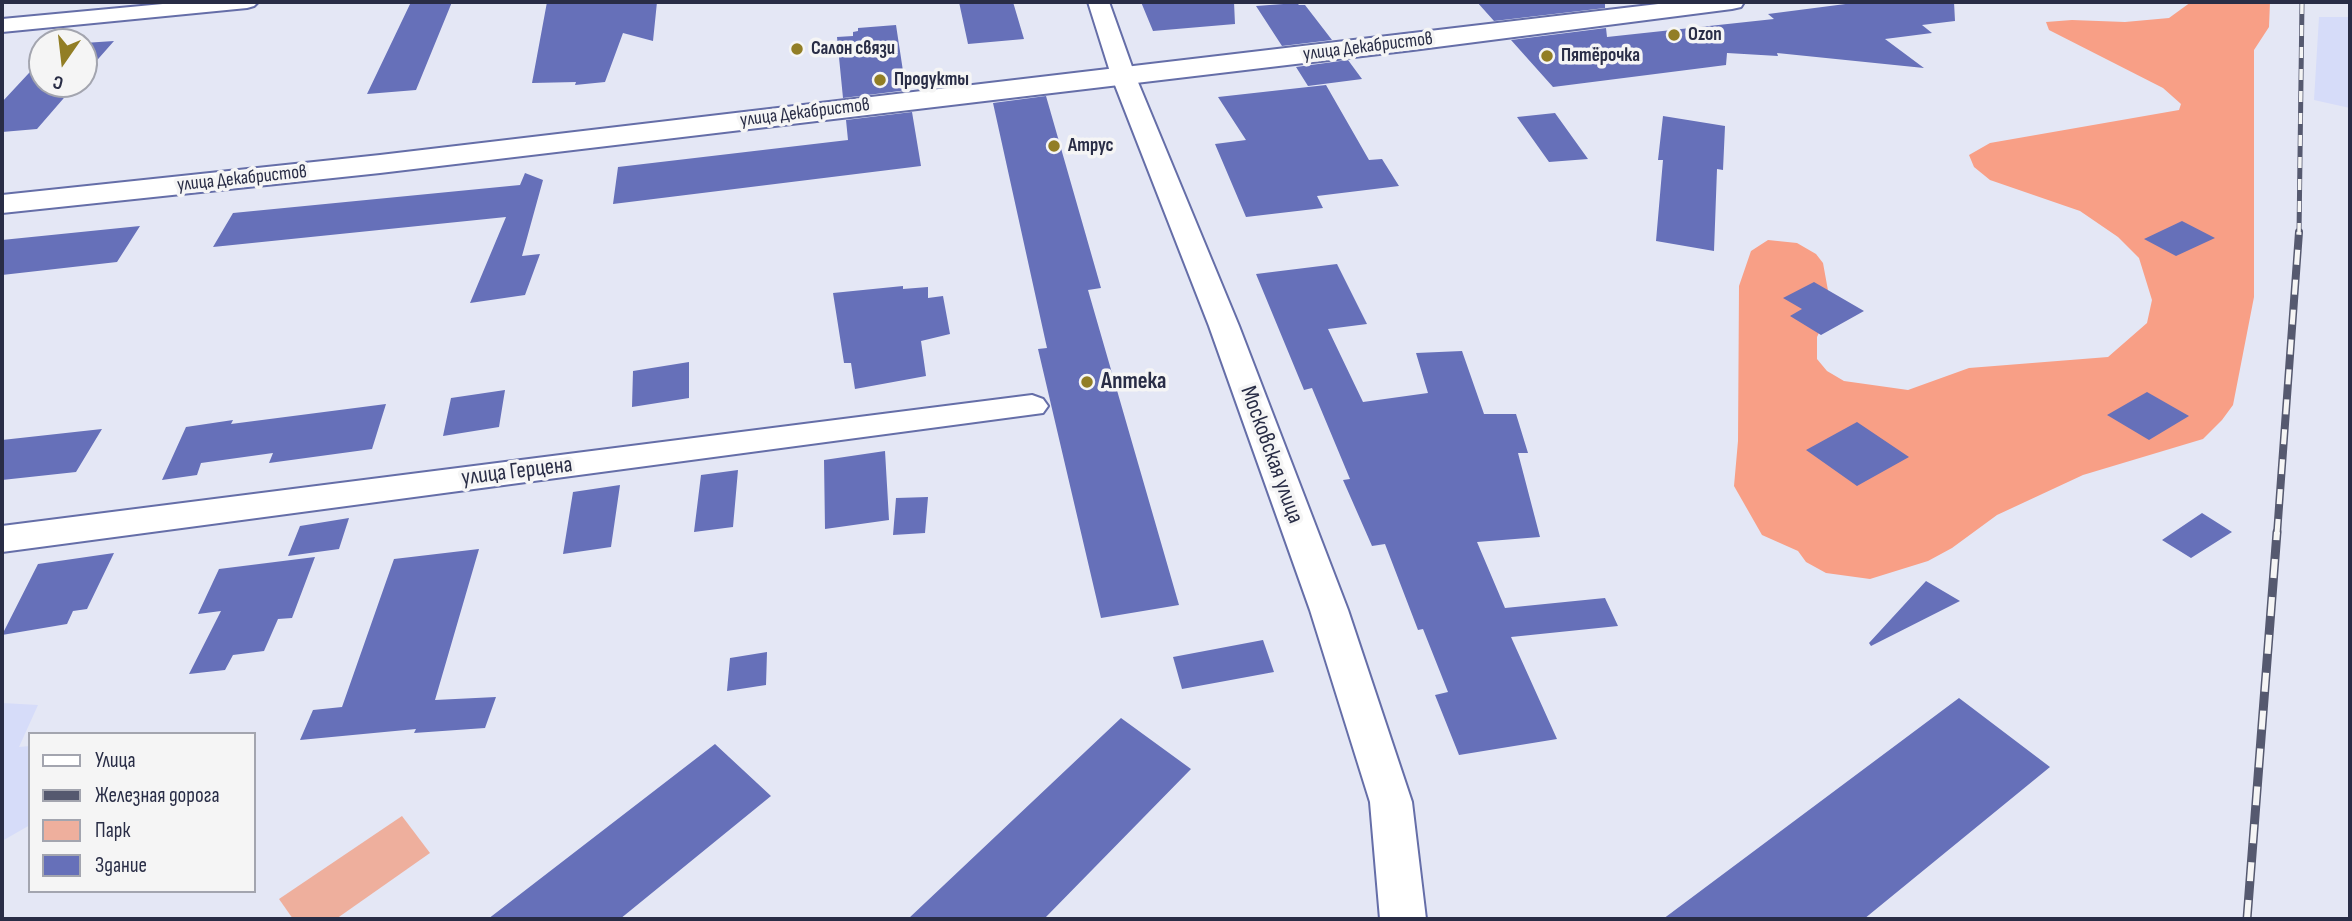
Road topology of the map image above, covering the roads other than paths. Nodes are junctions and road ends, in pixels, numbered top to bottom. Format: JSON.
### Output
{"nodes":[{"id":1,"x":247,"y":2,"type":"edge"},
{"id":2,"x":1098,"y":2,"type":"edge"},
{"id":3,"x":1732,"y":2,"type":"edge"},
{"id":4,"x":2,"y":26,"type":"edge"},
{"id":5,"x":1123,"y":75,"type":"junction"},
{"id":6,"x":2,"y":204,"type":"edge"},
{"id":7,"x":1032,"y":406,"type":"dead end"},
{"id":8,"x":2,"y":539,"type":"edge"},
{"id":9,"x":1403,"y":919,"type":"edge"}],
"edges":[{"from":1,"to":4,"type":"street"},
{"from":2,"to":5,"type":"street","name":"Московская улица"},
{"from":3,"to":5,"type":"street","name":"улица Декабристов"},
{"from":5,"to":6,"type":"street","name":"улица Декабристов"},
{"from":5,"to":9,"type":"street","name":"Московская улица"},
{"from":7,"to":8,"type":"street","name":"улица Герцена"}]}
